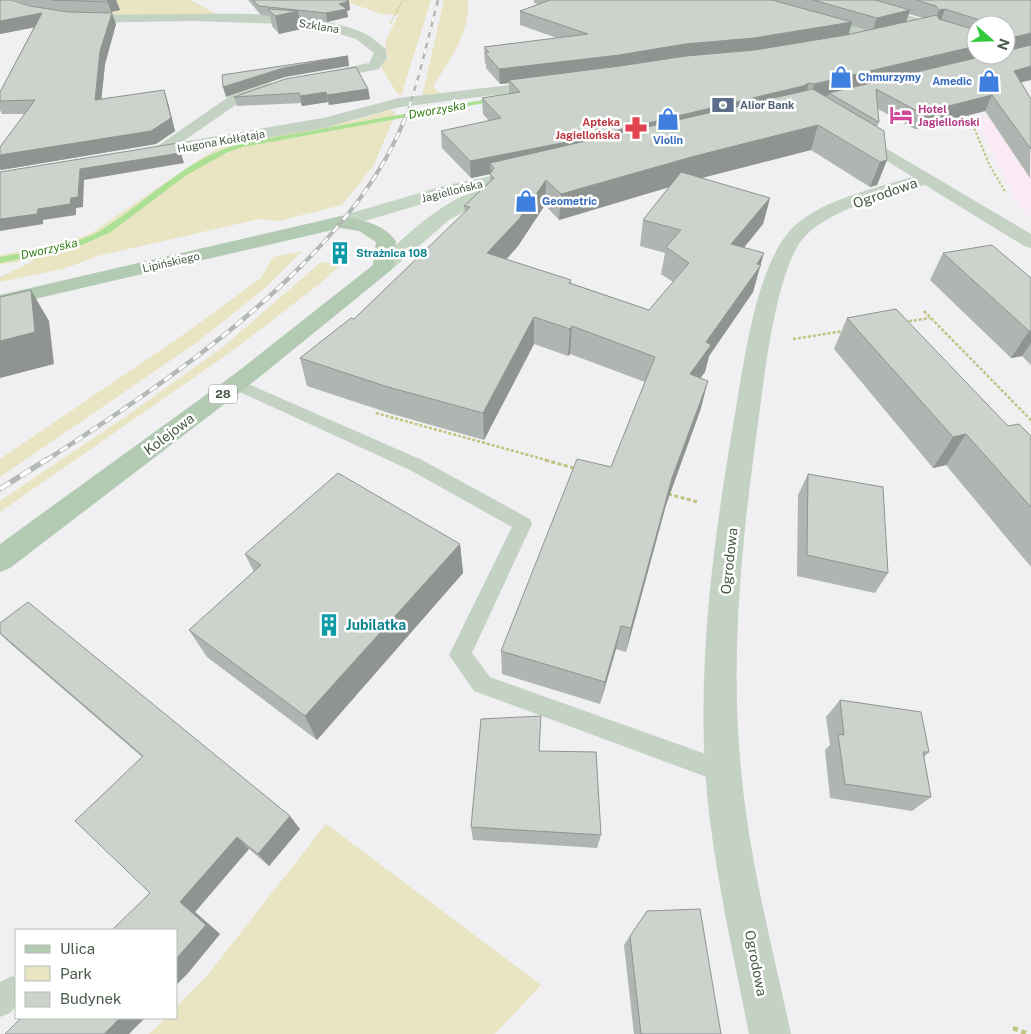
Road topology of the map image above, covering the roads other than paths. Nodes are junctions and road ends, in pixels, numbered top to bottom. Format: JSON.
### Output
{"nodes":[{"id":1,"x":740,"y":0,"type":"edge"},
{"id":2,"x":844,"y":0,"type":"edge"},
{"id":3,"x":67,"y":18,"type":"edge"},
{"id":4,"x":933,"y":28,"type":"junction"},
{"id":5,"x":954,"y":34,"type":"edge"},
{"id":6,"x":871,"y":37,"type":"junction"},
{"id":7,"x":849,"y":43,"type":"edge"},
{"id":8,"x":305,"y":80,"type":"edge"},
{"id":9,"x":286,"y":83,"type":"edge"},
{"id":10,"x":560,"y":84,"type":"edge"},
{"id":11,"x":842,"y":128,"type":"edge"},
{"id":12,"x":159,"y":151,"type":"junction"},
{"id":13,"x":130,"y":156,"type":"edge"},
{"id":14,"x":543,"y":172,"type":"joint"},
{"id":15,"x":926,"y":179,"type":"junction"},
{"id":16,"x":341,"y":222,"type":"junction"},
{"id":17,"x":1031,"y":242,"type":"edge"},
{"id":18,"x":384,"y":267,"type":"junction"},
{"id":19,"x":0,"y":301,"type":"edge"},
{"id":20,"x":237,"y":384,"type":"junction"},
{"id":21,"x":0,"y":560,"type":"edge"},
{"id":22,"x":723,"y":771,"type":"junction"},
{"id":23,"x":770,"y":1034,"type":"edge"}],
"edges":[{"from":1,"to":6,"type":"street"},
{"from":2,"to":4,"type":"street"},
{"from":3,"to":8,"type":"street","name":"Szklana"},
{"from":4,"to":5,"type":"street"},
{"from":4,"to":6,"type":"street"},
{"from":6,"to":7,"type":"street"},
{"from":9,"to":12,"type":"street"},
{"from":10,"to":12,"type":"street","name":"Hugona Kołłątaja"},
{"from":11,"to":15,"type":"street"},
{"from":12,"to":13,"type":"street","name":"Hugona Kołłątaja"},
{"from":14,"to":16,"type":"street","name":"Jagiellońska"},
{"from":14,"to":18,"type":"street","name":"Kolejowa"},
{"from":15,"to":17,"type":"street"},
{"from":15,"to":22,"type":"street","name":"Ogrodowa"},
{"from":16,"to":18,"type":"main road"},
{"from":16,"to":19,"type":"main road","name":"Lipińskiego"},
{"from":18,"to":20,"type":"main road","name":"Kolejowa","number":"28"},
{"from":20,"to":21,"type":"main road","name":"Kolejowa","number":"28"},
{"from":20,"to":22,"type":"lane"},
{"from":22,"to":23,"type":"street","name":"Ogrodowa"}]}
